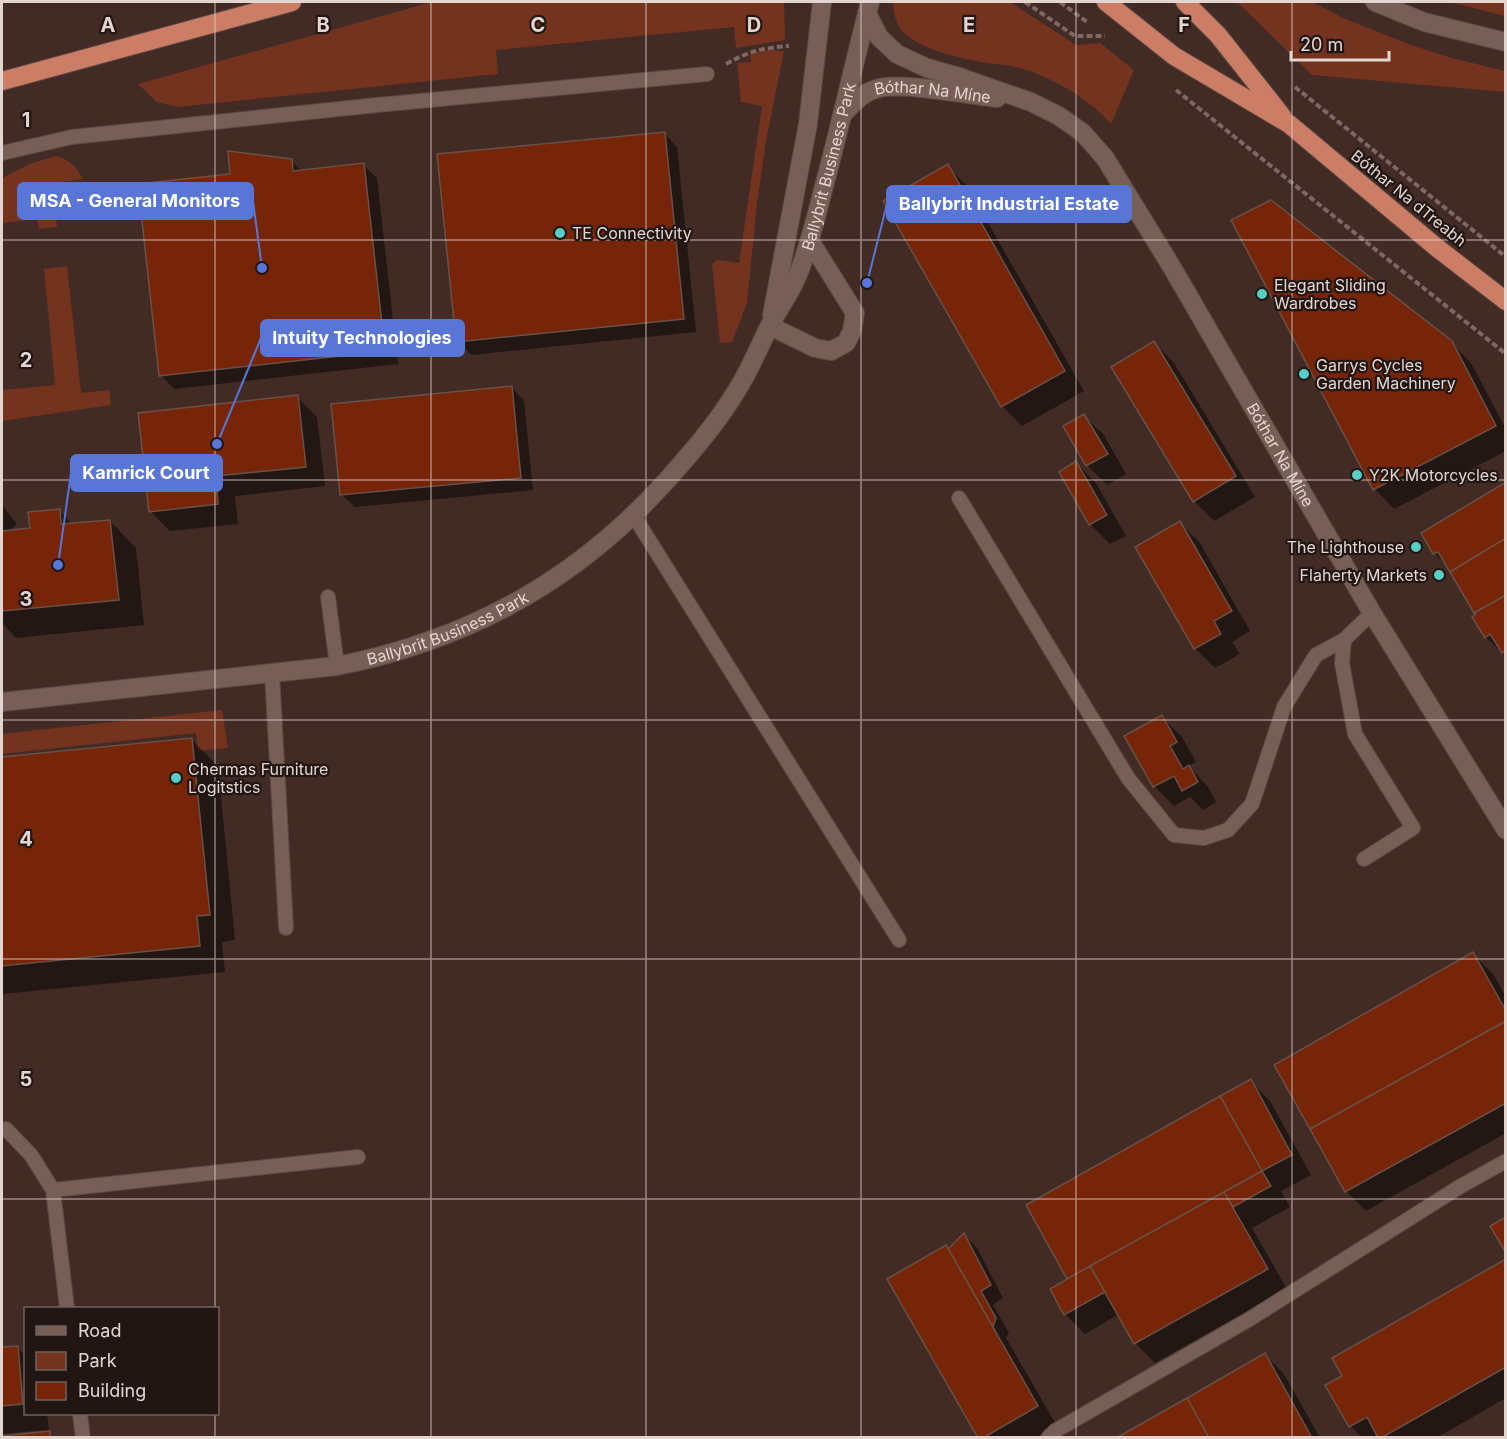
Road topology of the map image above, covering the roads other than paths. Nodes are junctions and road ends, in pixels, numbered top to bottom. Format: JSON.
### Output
{"nodes":[{"id":1,"x":292,"y":2,"type":"edge"},
{"id":2,"x":822,"y":2,"type":"edge"},
{"id":3,"x":1106,"y":2,"type":"edge"},
{"id":4,"x":1185,"y":2,"type":"edge"},
{"id":5,"x":1375,"y":2,"type":"edge"},
{"id":6,"x":868,"y":8,"type":"edge"},
{"id":7,"x":1506,"y":42,"type":"edge"},
{"id":8,"x":707,"y":74,"type":"road end"},
{"id":9,"x":2,"y":81,"type":"edge"},
{"id":10,"x":1031,"y":102,"type":"junction"},
{"id":11,"x":842,"y":115,"type":"junction"},
{"id":12,"x":1289,"y":124,"type":"junction"},
{"id":13,"x":2,"y":153,"type":"edge"},
{"id":14,"x":810,"y":241,"type":"junction"},
{"id":15,"x":1506,"y":301,"type":"edge"},
{"id":16,"x":770,"y":326,"type":"junction"},
{"id":17,"x":959,"y":498,"type":"dead end"},
{"id":18,"x":634,"y":516,"type":"junction"},
{"id":19,"x":328,"y":597,"type":"dead end"},
{"id":20,"x":1372,"y":613,"type":"junction"},
{"id":21,"x":1344,"y":640,"type":"junction"},
{"id":22,"x":337,"y":666,"type":"junction"},
{"id":23,"x":272,"y":673,"type":"junction"},
{"id":24,"x":2,"y":702,"type":"edge"},
{"id":25,"x":1506,"y":830,"type":"edge"},
{"id":26,"x":1364,"y":859,"type":"dead end"},
{"id":27,"x":286,"y":928,"type":"dead end"},
{"id":28,"x":899,"y":940,"type":"dead end"},
{"id":29,"x":2,"y":1130,"type":"edge"},
{"id":30,"x":358,"y":1157,"type":"dead end"},
{"id":31,"x":1506,"y":1161,"type":"edge"},
{"id":32,"x":53,"y":1190,"type":"junction"},
{"id":33,"x":67,"y":1307,"type":"edge"},
{"id":34,"x":80,"y":1415,"type":"edge"},
{"id":35,"x":82,"y":1437,"type":"edge"},
{"id":36,"x":1048,"y":1437,"type":"edge"}],
"edges":[{"from":1,"to":9,"type":"highway"},
{"from":2,"to":16,"type":"street","name":"Ballybrit Business Park"},
{"from":3,"to":12,"type":"highway","name":"Bóthar Na dTreabh"},
{"from":4,"to":12,"type":"highway","name":"Bóthar Na dTreabh"},
{"from":5,"to":7,"type":"street"},
{"from":6,"to":10,"type":"street","name":"Bóthar Na Míne"},
{"from":6,"to":11,"type":"street","name":"Ballybrit Business Park"},
{"from":8,"to":13,"type":"lane"},
{"from":10,"to":11,"type":"street","name":"Bóthar Na Míne"},
{"from":10,"to":20,"type":"street","name":"Bóthar Na Míne"},
{"from":11,"to":14,"type":"street","name":"Ballybrit Business Park"},
{"from":12,"to":15,"type":"highway","name":"Bóthar Na dTreabh"},
{"from":14,"to":16,"type":"street","name":"Ballybrit Business Park"},
{"from":14,"to":16,"type":"street"},
{"from":16,"to":18,"type":"street","name":"Ballybrit Business Park"},
{"from":17,"to":21,"type":"lane"},
{"from":18,"to":22,"type":"street","name":"Ballybrit Business Park"},
{"from":18,"to":28,"type":"lane"},
{"from":19,"to":22,"type":"lane"},
{"from":20,"to":21,"type":"lane"},
{"from":20,"to":25,"type":"street","name":"Bóthar Na Míne"},
{"from":21,"to":26,"type":"lane"},
{"from":22,"to":23,"type":"street","name":"Ballybrit Business Park"},
{"from":23,"to":24,"type":"street","name":"Ballybrit Business Park"},
{"from":23,"to":27,"type":"lane"},
{"from":29,"to":32,"type":"lane"},
{"from":30,"to":32,"type":"lane"},
{"from":31,"to":36,"type":"lane"},
{"from":32,"to":33,"type":"lane"},
{"from":34,"to":35,"type":"lane"}]}
